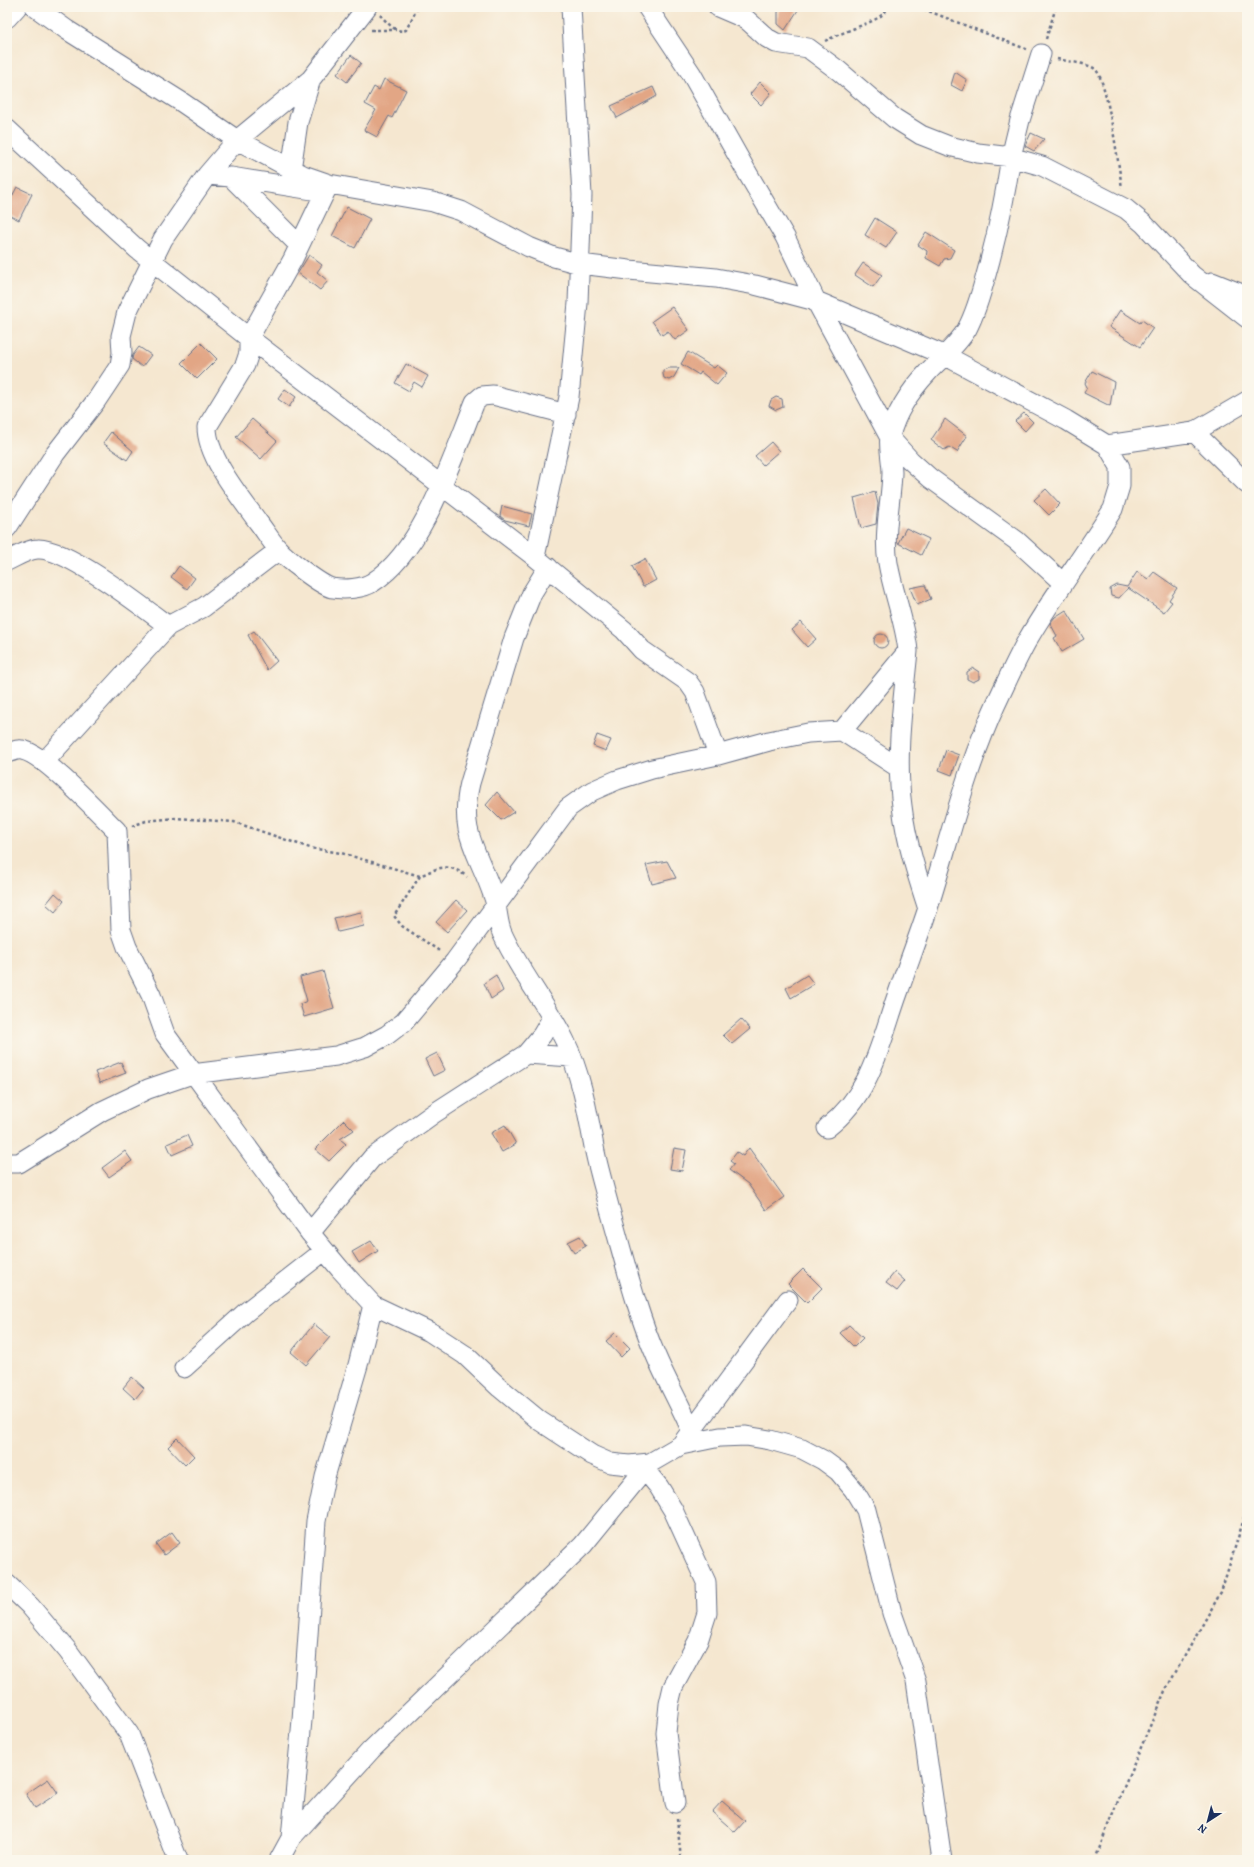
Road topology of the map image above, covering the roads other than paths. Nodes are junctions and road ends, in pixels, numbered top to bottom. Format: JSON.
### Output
{"nodes":[{"id":1,"x":16,"y":7,"type":"edge"},
{"id":2,"x":35,"y":7,"type":"edge"},
{"id":3,"x":571,"y":7,"type":"edge"},
{"id":4,"x":647,"y":7,"type":"edge"},
{"id":5,"x":718,"y":7,"type":"edge"},
{"id":6,"x":372,"y":9,"type":"edge"},
{"id":7,"x":7,"y":18,"type":"edge"},
{"id":8,"x":1041,"y":54,"type":"road end"},
{"id":9,"x":310,"y":79,"type":"junction"},
{"id":10,"x":7,"y":129,"type":"edge"},
{"id":11,"x":237,"y":140,"type":"junction"},
{"id":12,"x":1011,"y":157,"type":"junction"},
{"id":13,"x":292,"y":170,"type":"junction"},
{"id":14,"x":206,"y":175,"type":"junction"},
{"id":15,"x":231,"y":177,"type":"junction"},
{"id":16,"x":327,"y":188,"type":"junction"},
{"id":17,"x":124,"y":237,"type":"junction"},
{"id":18,"x":163,"y":239,"type":"junction"},
{"id":19,"x":299,"y":245,"type":"junction"},
{"id":20,"x":152,"y":260,"type":"junction"},
{"id":21,"x":580,"y":264,"type":"junction"},
{"id":22,"x":1192,"y":274,"type":"junction"},
{"id":23,"x":1247,"y":296,"type":"edge"},
{"id":24,"x":816,"y":301,"type":"junction"},
{"id":25,"x":1247,"y":318,"type":"edge"},
{"id":26,"x":249,"y":338,"type":"junction"},
{"id":27,"x":946,"y":356,"type":"junction"},
{"id":28,"x":1247,"y":401,"type":"edge"},
{"id":29,"x":566,"y":414,"type":"junction"},
{"id":30,"x":1194,"y":432,"type":"junction"},
{"id":31,"x":890,"y":438,"type":"junction"},
{"id":32,"x":1107,"y":445,"type":"junction"},
{"id":33,"x":1247,"y":484,"type":"edge"},
{"id":34,"x":441,"y":486,"type":"junction"},
{"id":35,"x":7,"y":528,"type":"edge"},
{"id":36,"x":279,"y":550,"type":"junction"},
{"id":37,"x":7,"y":561,"type":"edge"},
{"id":38,"x":541,"y":562,"type":"junction"},
{"id":39,"x":1063,"y":582,"type":"junction"},
{"id":40,"x":168,"y":626,"type":"junction"},
{"id":41,"x":908,"y":651,"type":"junction"},
{"id":42,"x":842,"y":731,"type":"junction"},
{"id":43,"x":7,"y":753,"type":"edge"},
{"id":44,"x":718,"y":755,"type":"junction"},
{"id":45,"x":44,"y":762,"type":"junction"},
{"id":46,"x":899,"y":768,"type":"junction"},
{"id":47,"x":496,"y":906,"type":"junction"},
{"id":48,"x":928,"y":909,"type":"junction"},
{"id":49,"x":552,"y":1018,"type":"junction"},
{"id":50,"x":526,"y":1054,"type":"junction"},
{"id":51,"x":572,"y":1057,"type":"junction"},
{"id":52,"x":192,"y":1074,"type":"junction"},
{"id":53,"x":827,"y":1128,"type":"dead end"},
{"id":54,"x":11,"y":1165,"type":"edge"},
{"id":55,"x":310,"y":1233,"type":"junction"},
{"id":56,"x":324,"y":1251,"type":"junction"},
{"id":57,"x":788,"y":1300,"type":"dead end"},
{"id":58,"x":373,"y":1305,"type":"junction"},
{"id":59,"x":184,"y":1368,"type":"dead end"},
{"id":60,"x":687,"y":1438,"type":"junction"},
{"id":61,"x":648,"y":1467,"type":"junction"},
{"id":62,"x":7,"y":1584,"type":"edge"},
{"id":63,"x":675,"y":1803,"type":"road end"},
{"id":64,"x":291,"y":1838,"type":"junction"},
{"id":65,"x":178,"y":1860,"type":"edge"},
{"id":66,"x":279,"y":1860,"type":"edge"},
{"id":67,"x":942,"y":1860,"type":"edge"}],
"edges":[{"from":1,"to":7,"type":"street"},
{"from":2,"to":11,"type":"street"},
{"from":3,"to":21,"type":"street"},
{"from":4,"to":24,"type":"street"},
{"from":5,"to":12,"type":"street"},
{"from":6,"to":9,"type":"street"},
{"from":8,"to":12,"type":"street"},
{"from":9,"to":11,"type":"street"},
{"from":9,"to":13,"type":"street"},
{"from":10,"to":17,"type":"street"},
{"from":11,"to":13,"type":"street"},
{"from":11,"to":14,"type":"street"},
{"from":12,"to":22,"type":"street"},
{"from":12,"to":27,"type":"street"},
{"from":13,"to":16,"type":"street"},
{"from":14,"to":15,"type":"street"},
{"from":14,"to":18,"type":"street"},
{"from":15,"to":16,"type":"street"},
{"from":15,"to":19,"type":"street"},
{"from":16,"to":19,"type":"street"},
{"from":16,"to":21,"type":"street"},
{"from":17,"to":18,"type":"street"},
{"from":17,"to":20,"type":"street"},
{"from":18,"to":20,"type":"street"},
{"from":19,"to":26,"type":"street"},
{"from":20,"to":26,"type":"street"},
{"from":20,"to":35,"type":"street"},
{"from":21,"to":24,"type":"street"},
{"from":21,"to":29,"type":"street"},
{"from":22,"to":23,"type":"street"},
{"from":22,"to":25,"type":"street"},
{"from":24,"to":27,"type":"street"},
{"from":24,"to":31,"type":"street"},
{"from":26,"to":34,"type":"street"},
{"from":26,"to":36,"type":"street"},
{"from":27,"to":31,"type":"street"},
{"from":27,"to":32,"type":"street"},
{"from":28,"to":30,"type":"street"},
{"from":29,"to":34,"type":"street"},
{"from":29,"to":38,"type":"street"},
{"from":30,"to":32,"type":"street"},
{"from":30,"to":33,"type":"street"},
{"from":31,"to":39,"type":"street"},
{"from":31,"to":41,"type":"street"},
{"from":32,"to":39,"type":"street"},
{"from":34,"to":36,"type":"street"},
{"from":34,"to":38,"type":"street"},
{"from":36,"to":40,"type":"street"},
{"from":37,"to":40,"type":"street"},
{"from":38,"to":44,"type":"street"},
{"from":38,"to":47,"type":"street"},
{"from":39,"to":48,"type":"street"},
{"from":40,"to":45,"type":"street"},
{"from":41,"to":42,"type":"street"},
{"from":41,"to":46,"type":"street"},
{"from":42,"to":44,"type":"street"},
{"from":42,"to":46,"type":"street"},
{"from":43,"to":45,"type":"street"},
{"from":44,"to":47,"type":"street"},
{"from":45,"to":52,"type":"street"},
{"from":46,"to":48,"type":"street"},
{"from":47,"to":49,"type":"street"},
{"from":47,"to":52,"type":"street"},
{"from":48,"to":53,"type":"street"},
{"from":49,"to":50,"type":"street"},
{"from":49,"to":51,"type":"street"},
{"from":50,"to":51,"type":"street"},
{"from":50,"to":55,"type":"street"},
{"from":51,"to":60,"type":"street"},
{"from":52,"to":54,"type":"street"},
{"from":52,"to":55,"type":"street"},
{"from":55,"to":56,"type":"street"},
{"from":56,"to":58,"type":"street"},
{"from":56,"to":59,"type":"street"},
{"from":57,"to":60,"type":"street"},
{"from":58,"to":61,"type":"street"},
{"from":58,"to":64,"type":"street"},
{"from":60,"to":61,"type":"street"},
{"from":60,"to":67,"type":"street"},
{"from":61,"to":63,"type":"street"},
{"from":61,"to":64,"type":"street"},
{"from":62,"to":65,"type":"street"},
{"from":64,"to":66,"type":"street"}]}
